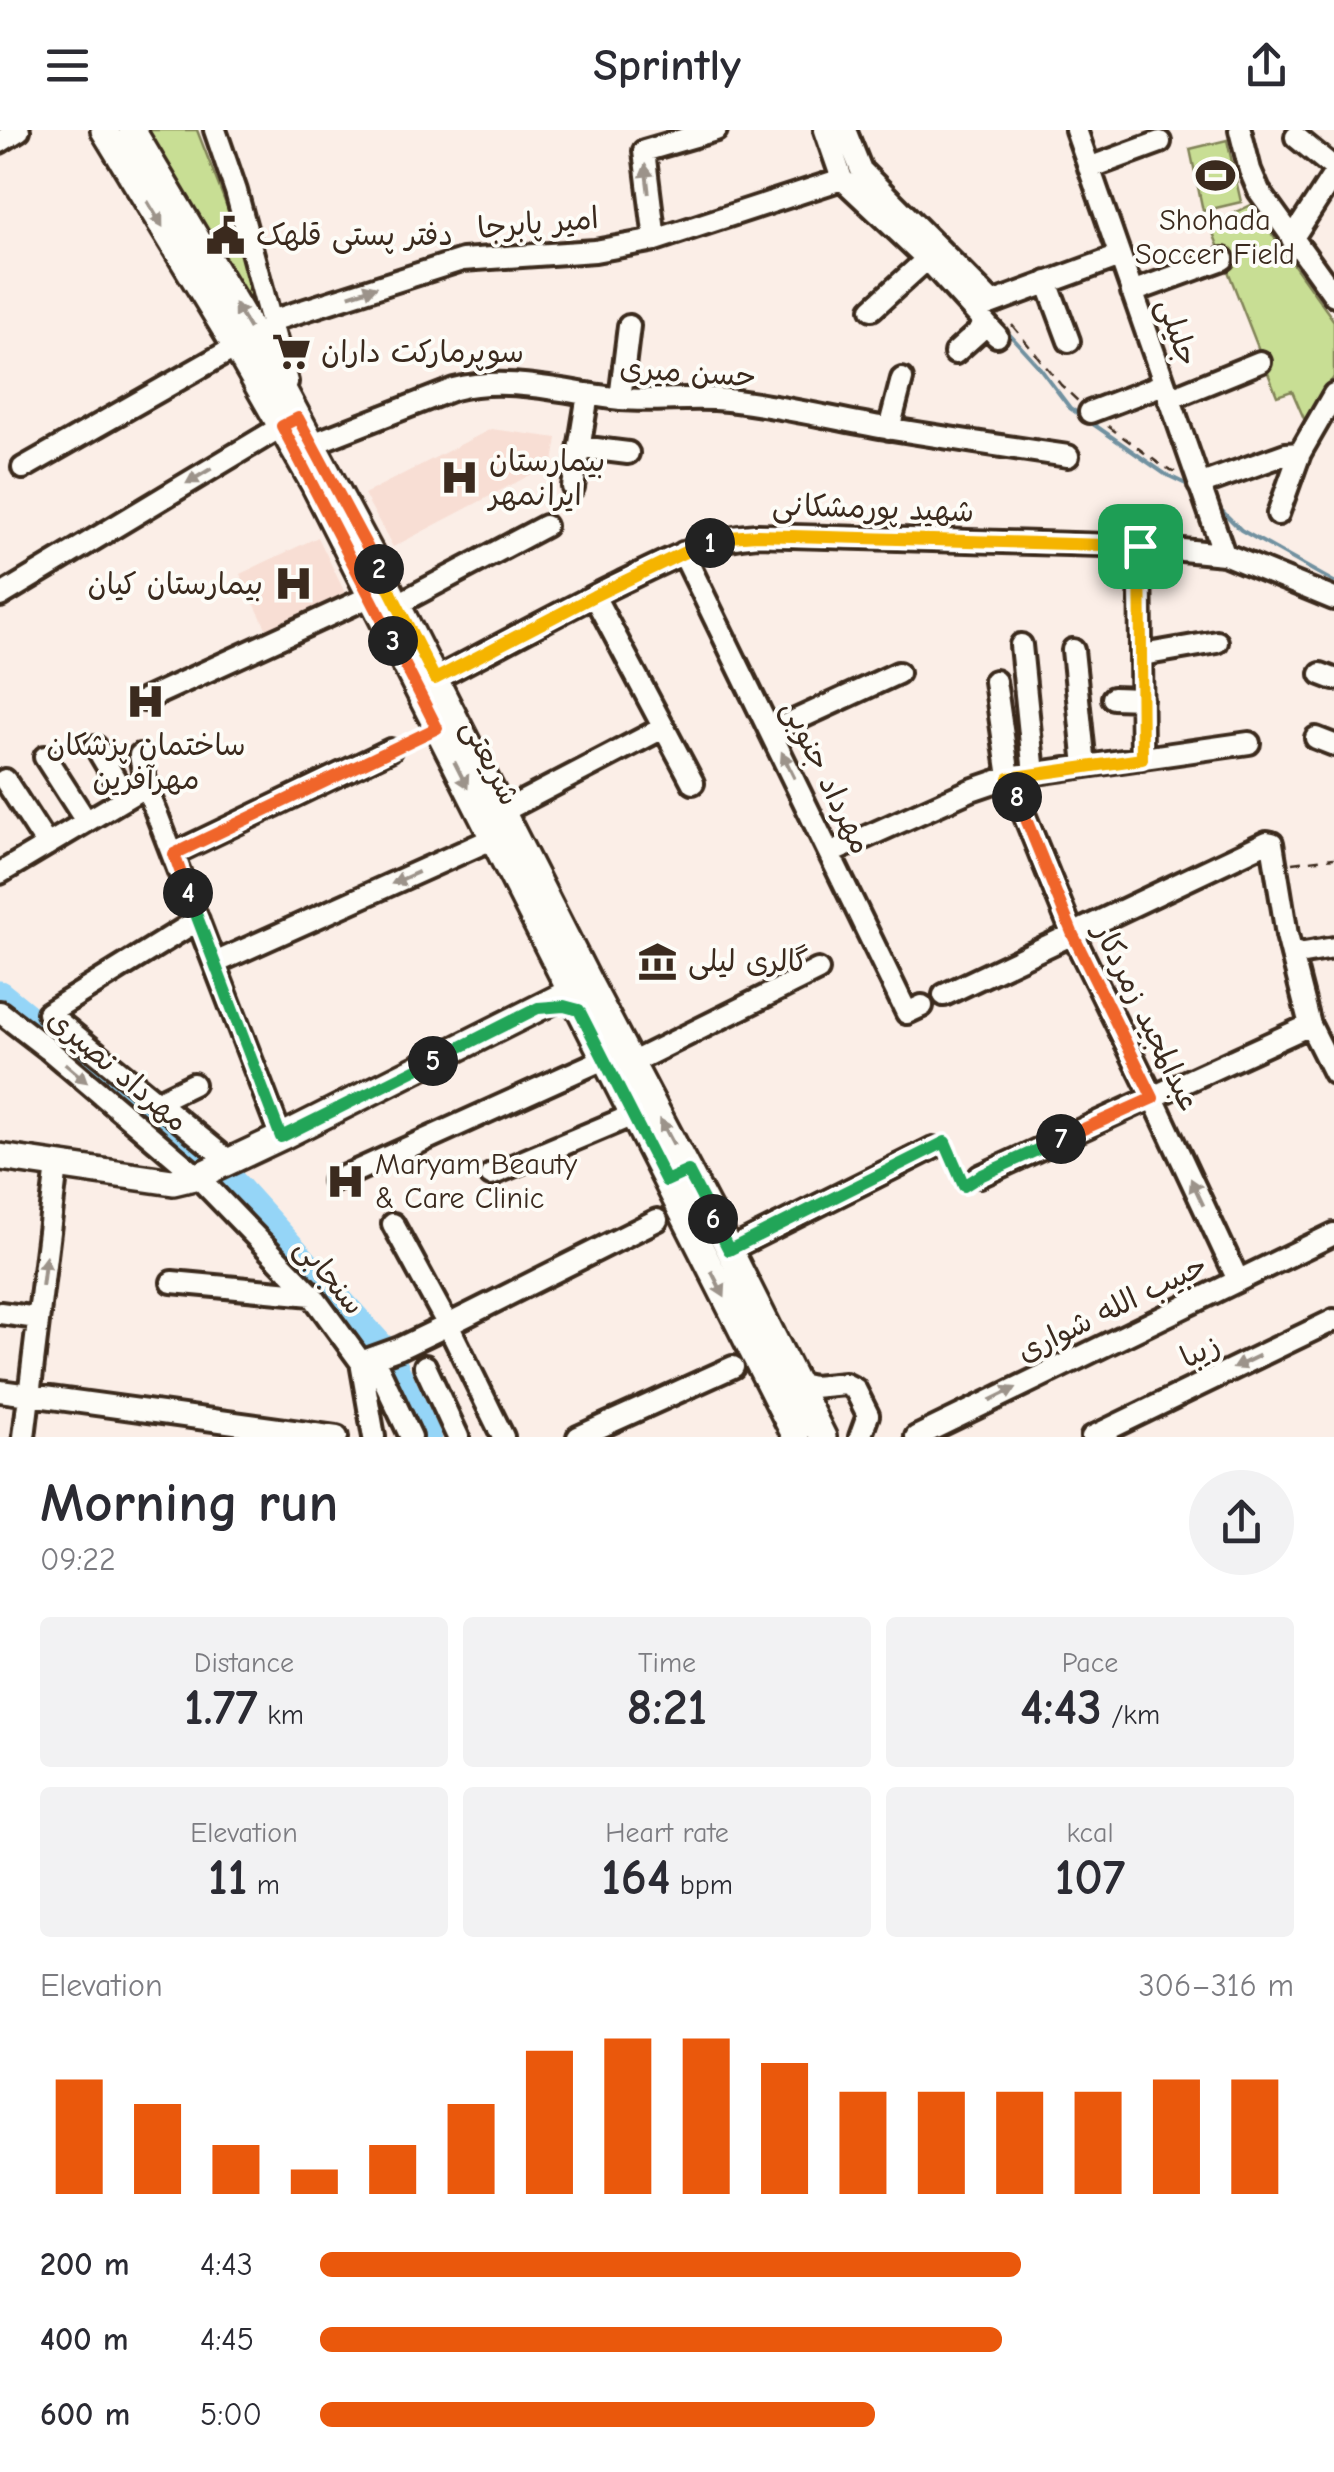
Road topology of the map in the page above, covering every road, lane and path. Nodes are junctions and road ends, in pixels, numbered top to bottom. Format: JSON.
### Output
{"nodes":[{"id":1,"x":19,"y":130,"type":"edge"},
{"id":2,"x":104,"y":130,"type":"edge"},
{"id":3,"x":132,"y":130,"type":"edge"},
{"id":4,"x":215,"y":130,"type":"edge"},
{"id":5,"x":716,"y":130,"type":"edge"},
{"id":6,"x":825,"y":130,"type":"edge"},
{"id":7,"x":845,"y":130,"type":"edge"},
{"id":8,"x":1076,"y":130,"type":"edge"},
{"id":9,"x":1240,"y":130,"type":"edge"},
{"id":10,"x":1296,"y":136,"type":"dead end"},
{"id":11,"x":0,"y":142,"type":"edge"},
{"id":12,"x":1160,"y":142,"type":"dead end"},
{"id":13,"x":1090,"y":168,"type":"junction"},
{"id":14,"x":1334,"y":171,"type":"edge"},
{"id":15,"x":842,"y":179,"type":"junction"},
{"id":16,"x":1292,"y":239,"type":"junction"},
{"id":17,"x":656,"y":240,"type":"junction"},
{"id":18,"x":1120,"y":256,"type":"junction"},
{"id":19,"x":927,"y":259,"type":"junction"},
{"id":20,"x":1223,"y":259,"type":"dead end"},
{"id":21,"x":1047,"y":282,"type":"junction"},
{"id":22,"x":1132,"y":292,"type":"junction"},
{"id":23,"x":1334,"y":295,"type":"edge"},
{"id":24,"x":872,"y":308,"type":"dead end"},
{"id":25,"x":987,"y":319,"type":"junction"},
{"id":26,"x":271,"y":321,"type":"junction"},
{"id":27,"x":629,"y":326,"type":"dead end"},
{"id":28,"x":1069,"y":342,"type":"dead end"},
{"id":29,"x":236,"y":347,"type":"junction"},
{"id":30,"x":955,"y":353,"type":"dead end"},
{"id":31,"x":1260,"y":362,"type":"dead end"},
{"id":32,"x":902,"y":379,"type":"dead end"},
{"id":33,"x":1166,"y":391,"type":"junction"},
{"id":34,"x":588,"y":394,"type":"junction"},
{"id":35,"x":1334,"y":394,"type":"edge"},
{"id":36,"x":620,"y":399,"type":"junction"},
{"id":37,"x":1090,"y":412,"type":"dead end"},
{"id":38,"x":292,"y":419,"type":"junction"},
{"id":39,"x":889,"y":428,"type":"junction"},
{"id":40,"x":312,"y":444,"type":"junction"},
{"id":41,"x":580,"y":446,"type":"junction"},
{"id":42,"x":628,"y":452,"type":"dead end"},
{"id":43,"x":1293,"y":453,"type":"junction"},
{"id":44,"x":1068,"y":456,"type":"dead end"},
{"id":45,"x":23,"y":468,"type":"dead end"},
{"id":46,"x":1199,"y":485,"type":"junction"},
{"id":47,"x":573,"y":487,"type":"dead end"},
{"id":48,"x":1278,"y":514,"type":"dead end"},
{"id":49,"x":545,"y":526,"type":"dead end"},
{"id":50,"x":1140,"y":546,"type":"junction"},
{"id":51,"x":683,"y":553,"type":"junction"},
{"id":52,"x":1224,"y":554,"type":"junction"},
{"id":53,"x":0,"y":596,"type":"edge"},
{"id":54,"x":371,"y":596,"type":"junction"},
{"id":55,"x":594,"y":596,"type":"junction"},
{"id":56,"x":1334,"y":598,"type":"edge"},
{"id":57,"x":396,"y":605,"type":"junction"},
{"id":58,"x":1217,"y":642,"type":"dead end"},
{"id":59,"x":1021,"y":645,"type":"dead end"},
{"id":60,"x":1073,"y":650,"type":"dead end"},
{"id":61,"x":1142,"y":654,"type":"junction"},
{"id":62,"x":898,"y":673,"type":"dead end"},
{"id":63,"x":435,"y":679,"type":"junction"},
{"id":64,"x":995,"y":682,"type":"dead end"},
{"id":65,"x":1112,"y":698,"type":"dead end"},
{"id":66,"x":1142,"y":699,"type":"junction"},
{"id":67,"x":144,"y":700,"type":"dead end"},
{"id":68,"x":437,"y":728,"type":"junction"},
{"id":69,"x":663,"y":728,"type":"junction"},
{"id":70,"x":772,"y":732,"type":"junction"},
{"id":71,"x":1249,"y":744,"type":"dead end"},
{"id":72,"x":96,"y":746,"type":"dead end"},
{"id":73,"x":390,"y":750,"type":"joint"},
{"id":74,"x":140,"y":755,"type":"dead end"},
{"id":75,"x":45,"y":757,"type":"dead end"},
{"id":76,"x":1142,"y":759,"type":"junction"},
{"id":77,"x":1085,"y":766,"type":"junction"},
{"id":78,"x":1034,"y":774,"type":"junction"},
{"id":79,"x":1009,"y":778,"type":"junction"},
{"id":80,"x":5,"y":780,"type":"dead end"},
{"id":81,"x":692,"y":783,"type":"dead end"},
{"id":82,"x":146,"y":786,"type":"junction"},
{"id":83,"x":126,"y":798,"type":"junction"},
{"id":84,"x":504,"y":811,"type":"junction"},
{"id":85,"x":86,"y":822,"type":"junction"},
{"id":86,"x":494,"y":838,"type":"junction"},
{"id":87,"x":46,"y":845,"type":"junction"},
{"id":88,"x":830,"y":853,"type":"junction"},
{"id":89,"x":174,"y":854,"type":"junction"},
{"id":90,"x":1334,"y":858,"type":"edge"},
{"id":91,"x":1276,"y":864,"type":"junction"},
{"id":92,"x":0,"y":873,"type":"edge"},
{"id":93,"x":198,"y":920,"type":"junction"},
{"id":94,"x":1073,"y":935,"type":"junction"},
{"id":95,"x":1334,"y":948,"type":"edge"},
{"id":96,"x":1292,"y":955,"type":"junction"},
{"id":97,"x":215,"y":963,"type":"junction"},
{"id":98,"x":818,"y":970,"type":"dead end"},
{"id":99,"x":579,"y":995,"type":"junction"},
{"id":100,"x":944,"y":995,"type":"dead end"},
{"id":101,"x":922,"y":1006,"type":"dead end"},
{"id":102,"x":0,"y":1012,"type":"edge"},
{"id":103,"x":1320,"y":1032,"type":"edge"},
{"id":104,"x":604,"y":1060,"type":"junction"},
{"id":105,"x":631,"y":1064,"type":"junction"},
{"id":106,"x":1334,"y":1073,"type":"edge"},
{"id":107,"x":193,"y":1084,"type":"dead end"},
{"id":108,"x":1153,"y":1098,"type":"junction"},
{"id":109,"x":156,"y":1102,"type":"junction"},
{"id":110,"x":632,"y":1115,"type":"junction"},
{"id":111,"x":281,"y":1137,"type":"junction"},
{"id":112,"x":933,"y":1148,"type":"joint"},
{"id":113,"x":0,"y":1158,"type":"edge"},
{"id":114,"x":57,"y":1166,"type":"junction"},
{"id":115,"x":213,"y":1169,"type":"junction"},
{"id":116,"x":491,"y":1174,"type":"dead end"},
{"id":117,"x":677,"y":1176,"type":"junction"},
{"id":118,"x":980,"y":1176,"type":"joint"},
{"id":119,"x":334,"y":1181,"type":"dead end"},
{"id":120,"x":657,"y":1220,"type":"dead end"},
{"id":121,"x":394,"y":1224,"type":"dead end"},
{"id":122,"x":1334,"y":1234,"type":"edge"},
{"id":123,"x":729,"y":1250,"type":"junction"},
{"id":124,"x":1238,"y":1280,"type":"junction"},
{"id":125,"x":172,"y":1282,"type":"dead end"},
{"id":126,"x":312,"y":1295,"type":"junction"},
{"id":127,"x":0,"y":1313,"type":"edge"},
{"id":128,"x":38,"y":1318,"type":"junction"},
{"id":129,"x":1334,"y":1320,"type":"edge"},
{"id":130,"x":448,"y":1325,"type":"junction"},
{"id":131,"x":368,"y":1360,"type":"junction"},
{"id":132,"x":425,"y":1366,"type":"dead end"},
{"id":133,"x":732,"y":1366,"type":"dead end"},
{"id":134,"x":794,"y":1383,"type":"junction"},
{"id":135,"x":0,"y":1391,"type":"edge"},
{"id":136,"x":29,"y":1395,"type":"junction"},
{"id":137,"x":24,"y":1437,"type":"edge"},
{"id":138,"x":336,"y":1437,"type":"edge"},
{"id":139,"x":374,"y":1437,"type":"edge"},
{"id":140,"x":411,"y":1437,"type":"edge"},
{"id":141,"x":458,"y":1437,"type":"edge"},
{"id":142,"x":502,"y":1437,"type":"edge"},
{"id":143,"x":578,"y":1437,"type":"edge"},
{"id":144,"x":796,"y":1437,"type":"edge"},
{"id":145,"x":822,"y":1437,"type":"edge"},
{"id":146,"x":860,"y":1437,"type":"edge"},
{"id":147,"x":916,"y":1437,"type":"edge"},
{"id":148,"x":1092,"y":1437,"type":"edge"}],
"edges":[{"from":1,"to":11,"type":"street"},
{"from":2,"to":29,"type":"main road","name":"شریعتی","one_way":true},
{"from":38,"to":3,"type":"main road","name":"شریعتی","one_way":true},
{"from":4,"to":26,"type":"street"},
{"from":17,"to":5,"type":"street","one_way":true},
{"from":6,"to":15,"type":"street"},
{"from":7,"to":25,"type":"street"},
{"from":8,"to":13,"type":"street","name":"جلیلی"},
{"from":9,"to":16,"type":"street"},
{"from":10,"to":14,"type":"street"},
{"from":12,"to":13,"type":"street"},
{"from":13,"to":18,"type":"street","name":"جلیلی"},
{"from":14,"to":16,"type":"street"},
{"from":15,"to":17,"type":"street","name":"امیر پابرجا"},
{"from":15,"to":19,"type":"street"},
{"from":16,"to":23,"type":"street"},
{"from":26,"to":17,"type":"street","name":"امیر پابرجا","one_way":true},
{"from":18,"to":21,"type":"street"},
{"from":18,"to":22,"type":"street","name":"جلیلی"},
{"from":19,"to":24,"type":"street"},
{"from":19,"to":25,"type":"street"},
{"from":20,"to":22,"type":"street"},
{"from":21,"to":25,"type":"street"},
{"from":21,"to":28,"type":"street"},
{"from":22,"to":33,"type":"street","name":"جلیلی"},
{"from":25,"to":30,"type":"street"},
{"from":26,"to":38,"type":"street"},
{"from":27,"to":36,"type":"street"},
{"from":29,"to":38,"type":"main road","name":"شریعتی"},
{"from":29,"to":45,"type":"street"},
{"from":31,"to":33,"type":"street"},
{"from":32,"to":39,"type":"street"},
{"from":33,"to":37,"type":"street"},
{"from":33,"to":46,"type":"street","name":"جلیلی"},
{"from":34,"to":36,"type":"street","name":"حسن میری"},
{"from":34,"to":40,"type":"street","name":"حسن میری"},
{"from":34,"to":41,"type":"street"},
{"from":35,"to":43,"type":"street"},
{"from":36,"to":39,"type":"street","name":"حسن میری"},
{"from":38,"to":40,"type":"main road","name":"شریعتی"},
{"from":38,"to":53,"type":"street","one_way":true},
{"from":38,"to":54,"type":"main road","name":"شریعتی"},
{"from":39,"to":44,"type":"street","name":"حسن میری"},
{"from":40,"to":57,"type":"main road","name":"شریعتی"},
{"from":41,"to":42,"type":"street"},
{"from":41,"to":47,"type":"street"},
{"from":43,"to":46,"type":"street"},
{"from":43,"to":48,"type":"street"},
{"from":46,"to":52,"type":"street","name":"جلیلی"},
{"from":49,"to":57,"type":"street"},
{"from":50,"to":51,"type":"street","name":"شهید پورمشکانی"},
{"from":50,"to":52,"type":"street","name":"شهید پورمشکانی"},
{"from":50,"to":61,"type":"street"},
{"from":51,"to":55,"type":"street","name":"شهید پورمشکانی"},
{"from":51,"to":70,"type":"street","name":"مهرداد جنوبی"},
{"from":52,"to":56,"type":"street","name":"شهید پورمشکانی"},
{"from":54,"to":67,"type":"street"},
{"from":54,"to":68,"type":"main road","name":"شریعتی"},
{"from":55,"to":63,"type":"street","name":"شهید پورمشکانی"},
{"from":55,"to":69,"type":"street"},
{"from":57,"to":63,"type":"main road","name":"شریعتی"},
{"from":58,"to":61,"type":"street"},
{"from":59,"to":78,"type":"street"},
{"from":60,"to":77,"type":"street"},
{"from":61,"to":66,"type":"street"},
{"from":62,"to":70,"type":"street"},
{"from":63,"to":84,"type":"main road","name":"شریعتی"},
{"from":64,"to":79,"type":"street","name":"عبدالمجید زمردکار"},
{"from":65,"to":66,"type":"street"},
{"from":66,"to":76,"type":"street"},
{"from":68,"to":73,"type":"path"},
{"from":68,"to":86,"type":"main road","name":"شریعتی","one_way":true},
{"from":69,"to":81,"type":"street"},
{"from":69,"to":84,"type":"street"},
{"from":88,"to":70,"type":"street","name":"مهرداد جنوبی","one_way":true},
{"from":71,"to":76,"type":"street"},
{"from":72,"to":83,"type":"street"},
{"from":73,"to":89,"type":"street"},
{"from":74,"to":82,"type":"street"},
{"from":75,"to":85,"type":"street"},
{"from":76,"to":77,"type":"street"},
{"from":77,"to":78,"type":"street"},
{"from":78,"to":79,"type":"street"},
{"from":79,"to":88,"type":"street"},
{"from":79,"to":94,"type":"street","name":"عبدالمجید زمردکار"},
{"from":80,"to":87,"type":"street"},
{"from":82,"to":83,"type":"street"},
{"from":82,"to":89,"type":"street"},
{"from":83,"to":85,"type":"street"},
{"from":84,"to":99,"type":"main road","name":"شریعتی"},
{"from":85,"to":87,"type":"street"},
{"from":86,"to":97,"type":"street","one_way":true},
{"from":86,"to":99,"type":"main road","name":"شریعتی"},
{"from":87,"to":92,"type":"street"},
{"from":88,"to":101,"type":"street","name":"مهرداد جنوبی"},
{"from":89,"to":93,"type":"street"},
{"from":90,"to":91,"type":"path"},
{"from":91,"to":94,"type":"street"},
{"from":91,"to":96,"type":"street"},
{"from":93,"to":97,"type":"street"},
{"from":93,"to":109,"type":"street"},
{"from":94,"to":100,"type":"street"},
{"from":94,"to":108,"type":"street","name":"عبدالمجید زمردکار"},
{"from":95,"to":96,"type":"street"},
{"from":96,"to":103,"type":"street"},
{"from":97,"to":111,"type":"street"},
{"from":98,"to":105,"type":"street"},
{"from":99,"to":104,"type":"main road","name":"شریعتی"},
{"from":99,"to":105,"type":"main road","name":"شریعتی"},
{"from":99,"to":111,"type":"main road"},
{"from":102,"to":115,"type":"street","name":"مهرداد نصیری","one_way":true},
{"from":103,"to":106,"type":"street"},
{"from":103,"to":108,"type":"street"},
{"from":104,"to":110,"type":"main road","name":"شریعتی"},
{"from":104,"to":119,"type":"street"},
{"from":117,"to":105,"type":"main road","name":"شریعتی","one_way":true},
{"from":107,"to":109,"type":"street"},
{"from":108,"to":118,"type":"street"},
{"from":124,"to":108,"type":"street","name":"عبدالمجید زمردکار","one_way":true},
{"from":109,"to":115,"type":"street"},
{"from":110,"to":116,"type":"street"},
{"from":110,"to":117,"type":"main road","name":"شریعتی"},
{"from":111,"to":115,"type":"main road"},
{"from":112,"to":118,"type":"path"},
{"from":112,"to":123,"type":"street"},
{"from":113,"to":114,"type":"main road"},
{"from":114,"to":115,"type":"main road"},
{"from":128,"to":114,"type":"street","one_way":true},
{"from":115,"to":126,"type":"street","name":"سنجابی"},
{"from":117,"to":123,"type":"main road","name":"شریعتی"},
{"from":117,"to":144,"type":"main road","name":"شریعتی","one_way":true},
{"from":120,"to":130,"type":"street"},
{"from":121,"to":130,"type":"street"},
{"from":122,"to":124,"type":"street","name":"حبیب الله شواری"},
{"from":123,"to":134,"type":"main road","name":"شریعتی"},
{"from":147,"to":124,"type":"street","name":"حبیب الله شواری","one_way":true},
{"from":125,"to":126,"type":"street"},
{"from":126,"to":131,"type":"street","name":"سنجابی"},
{"from":127,"to":128,"type":"street"},
{"from":128,"to":136,"type":"street"},
{"from":129,"to":148,"type":"street","name":"زیبا","one_way":true},
{"from":130,"to":131,"type":"street"},
{"from":130,"to":142,"type":"street"},
{"from":131,"to":139,"type":"street","name":"سنجابی"},
{"from":131,"to":140,"type":"street"},
{"from":132,"to":141,"type":"street"},
{"from":133,"to":143,"type":"street"},
{"from":134,"to":145,"type":"main road","name":"شریعتی"},
{"from":134,"to":146,"type":"street"},
{"from":135,"to":136,"type":"street"},
{"from":136,"to":137,"type":"street"},
{"from":136,"to":138,"type":"street"}]}
